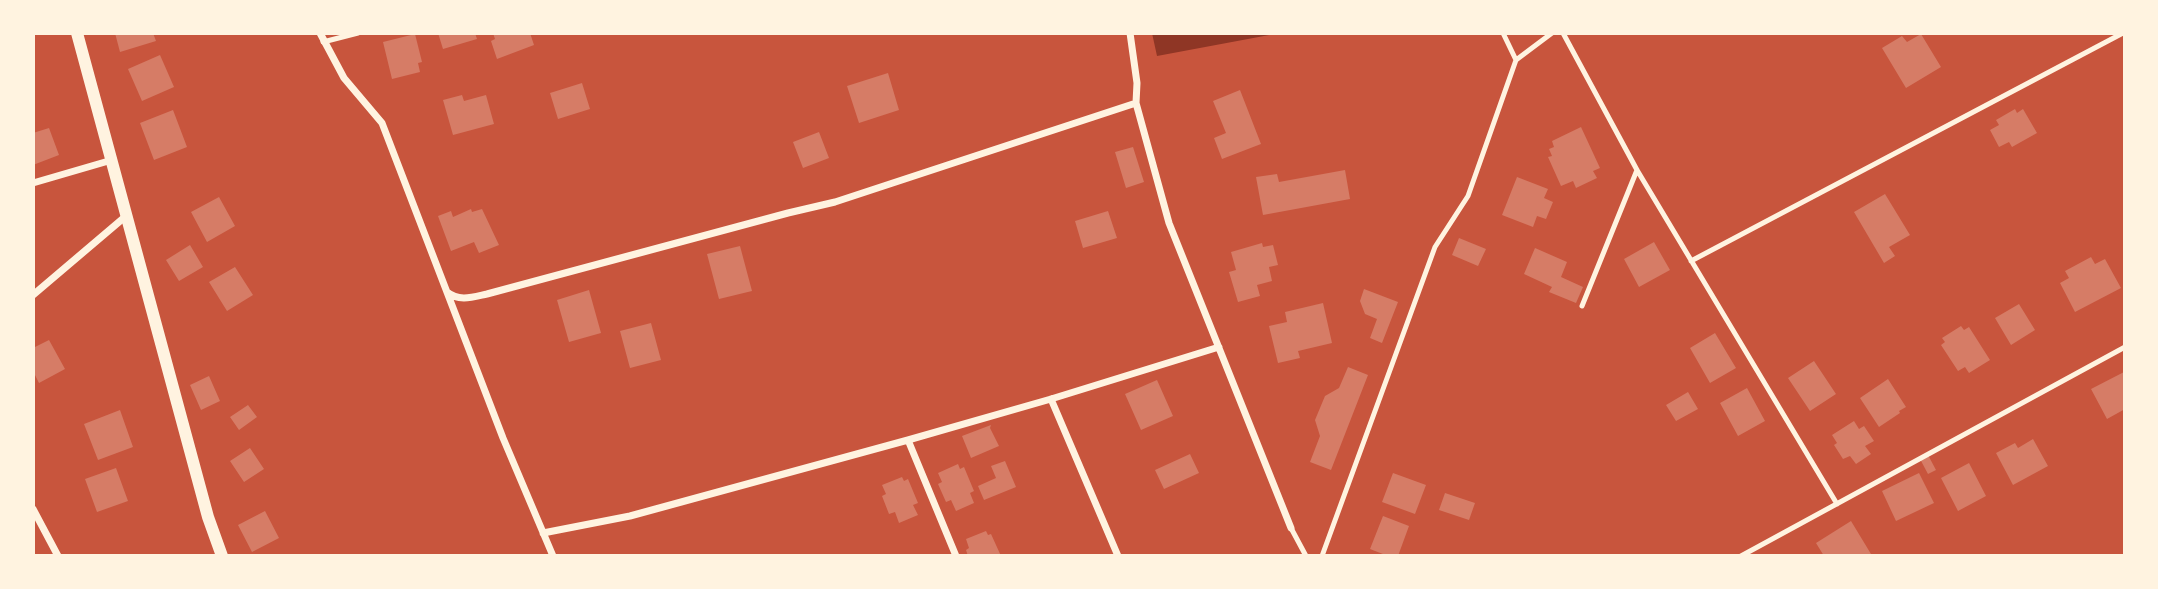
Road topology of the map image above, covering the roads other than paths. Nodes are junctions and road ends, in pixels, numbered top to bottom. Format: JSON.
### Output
{"nodes":[{"id":1,"x":77,"y":33,"type":"edge"},
{"id":2,"x":320,"y":33,"type":"edge"},
{"id":3,"x":358,"y":33,"type":"edge"},
{"id":4,"x":1130,"y":33,"type":"edge"},
{"id":5,"x":1503,"y":33,"type":"edge"},
{"id":6,"x":1552,"y":33,"type":"edge"},
{"id":7,"x":1563,"y":33,"type":"edge"},
{"id":8,"x":2123,"y":33,"type":"edge"},
{"id":9,"x":323,"y":42,"type":"junction"},
{"id":10,"x":1516,"y":60,"type":"junction"},
{"id":11,"x":1136,"y":103,"type":"junction"},
{"id":12,"x":111,"y":160,"type":"junction"},
{"id":13,"x":1637,"y":170,"type":"junction"},
{"id":14,"x":33,"y":183,"type":"edge"},
{"id":15,"x":127,"y":215,"type":"junction"},
{"id":16,"x":1691,"y":261,"type":"junction"},
{"id":17,"x":447,"y":292,"type":"junction"},
{"id":18,"x":33,"y":295,"type":"edge"},
{"id":19,"x":1582,"y":306,"type":"dead end"},
{"id":20,"x":1219,"y":347,"type":"junction"},
{"id":21,"x":2125,"y":347,"type":"edge"},
{"id":22,"x":1051,"y":399,"type":"junction"},
{"id":23,"x":908,"y":440,"type":"junction"},
{"id":24,"x":1837,"y":504,"type":"junction"},
{"id":25,"x":33,"y":509,"type":"edge"},
{"id":26,"x":1291,"y":528,"type":"joint"},
{"id":27,"x":543,"y":533,"type":"junction"},
{"id":28,"x":58,"y":556,"type":"edge"},
{"id":29,"x":222,"y":556,"type":"edge"},
{"id":30,"x":553,"y":556,"type":"edge"},
{"id":31,"x":956,"y":556,"type":"edge"},
{"id":32,"x":1118,"y":556,"type":"edge"},
{"id":33,"x":1306,"y":556,"type":"edge"},
{"id":34,"x":1322,"y":556,"type":"edge"},
{"id":35,"x":1741,"y":556,"type":"edge"}],
"edges":[{"from":1,"to":12,"type":"street"},
{"from":2,"to":9,"type":"street"},
{"from":3,"to":9,"type":"lane"},
{"from":4,"to":11,"type":"street"},
{"from":5,"to":10,"type":"lane"},
{"from":6,"to":10,"type":"lane"},
{"from":7,"to":13,"type":"lane"},
{"from":8,"to":16,"type":"lane"},
{"from":9,"to":17,"type":"street"},
{"from":10,"to":34,"type":"lane"},
{"from":11,"to":17,"type":"street"},
{"from":11,"to":20,"type":"street"},
{"from":12,"to":14,"type":"street"},
{"from":12,"to":15,"type":"street"},
{"from":13,"to":16,"type":"lane"},
{"from":13,"to":19,"type":"lane"},
{"from":15,"to":18,"type":"street"},
{"from":15,"to":29,"type":"street"},
{"from":16,"to":24,"type":"lane"},
{"from":17,"to":27,"type":"street"},
{"from":20,"to":22,"type":"street"},
{"from":20,"to":26,"type":"street"},
{"from":21,"to":24,"type":"lane"},
{"from":22,"to":23,"type":"street"},
{"from":22,"to":32,"type":"street"},
{"from":23,"to":27,"type":"street"},
{"from":23,"to":31,"type":"street"},
{"from":24,"to":35,"type":"lane"},
{"from":25,"to":28,"type":"street"},
{"from":26,"to":33,"type":"lane"},
{"from":27,"to":30,"type":"street"}]}
